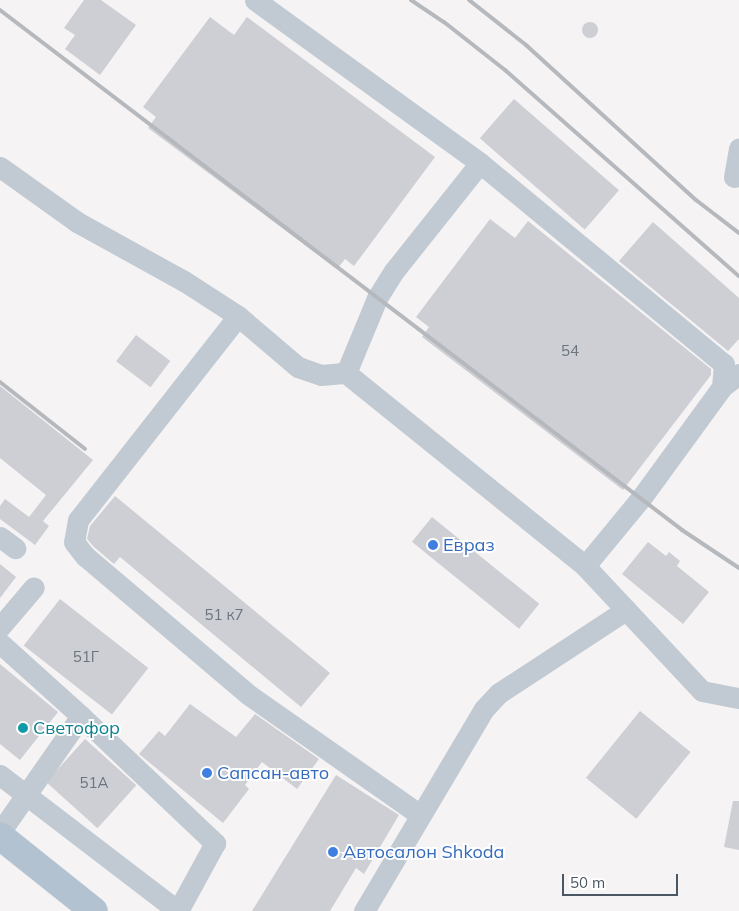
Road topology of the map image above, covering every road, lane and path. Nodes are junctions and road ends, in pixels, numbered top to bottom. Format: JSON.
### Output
{"nodes":[{"id":1,"x":255,"y":0,"type":"edge"},
{"id":2,"x":739,"y":148,"type":"edge"},
{"id":3,"x":480,"y":163,"type":"junction"},
{"id":4,"x":0,"y":167,"type":"edge"},
{"id":5,"x":734,"y":177,"type":"dead end"},
{"id":6,"x":238,"y":316,"type":"junction"},
{"id":7,"x":346,"y":373,"type":"junction"},
{"id":8,"x":731,"y":380,"type":"edge"},
{"id":9,"x":585,"y":566,"type":"junction"},
{"id":10,"x":34,"y":587,"type":"dead end"},
{"id":11,"x":626,"y":610,"type":"junction"},
{"id":12,"x":0,"y":627,"type":"edge"},
{"id":13,"x":0,"y":643,"type":"edge"},
{"id":14,"x":739,"y":698,"type":"edge"},
{"id":15,"x":81,"y":716,"type":"junction"},
{"id":16,"x":0,"y":775,"type":"edge"},
{"id":17,"x":27,"y":794,"type":"junction"},
{"id":18,"x":419,"y":814,"type":"junction"},
{"id":19,"x":0,"y":832,"type":"edge"},
{"id":20,"x":0,"y":836,"type":"edge"},
{"id":21,"x":94,"y":911,"type":"edge"},
{"id":22,"x":178,"y":911,"type":"edge"},
{"id":23,"x":364,"y":911,"type":"edge"}],
"edges":[{"from":1,"to":3,"type":"lane"},
{"from":2,"to":5,"type":"lane"},
{"from":3,"to":7,"type":"lane"},
{"from":3,"to":8,"type":"lane"},
{"from":4,"to":6,"type":"lane"},
{"from":6,"to":7,"type":"lane"},
{"from":6,"to":18,"type":"lane"},
{"from":7,"to":9,"type":"lane"},
{"from":8,"to":9,"type":"lane"},
{"from":9,"to":11,"type":"lane"},
{"from":10,"to":12,"type":"lane"},
{"from":11,"to":14,"type":"lane"},
{"from":11,"to":18,"type":"lane"},
{"from":13,"to":15,"type":"lane"},
{"from":15,"to":17,"type":"lane"},
{"from":15,"to":22,"type":"lane"},
{"from":16,"to":17,"type":"lane"},
{"from":17,"to":19,"type":"lane"},
{"from":17,"to":22,"type":"lane"},
{"from":18,"to":23,"type":"lane"},
{"from":20,"to":21,"type":"main road"}]}
